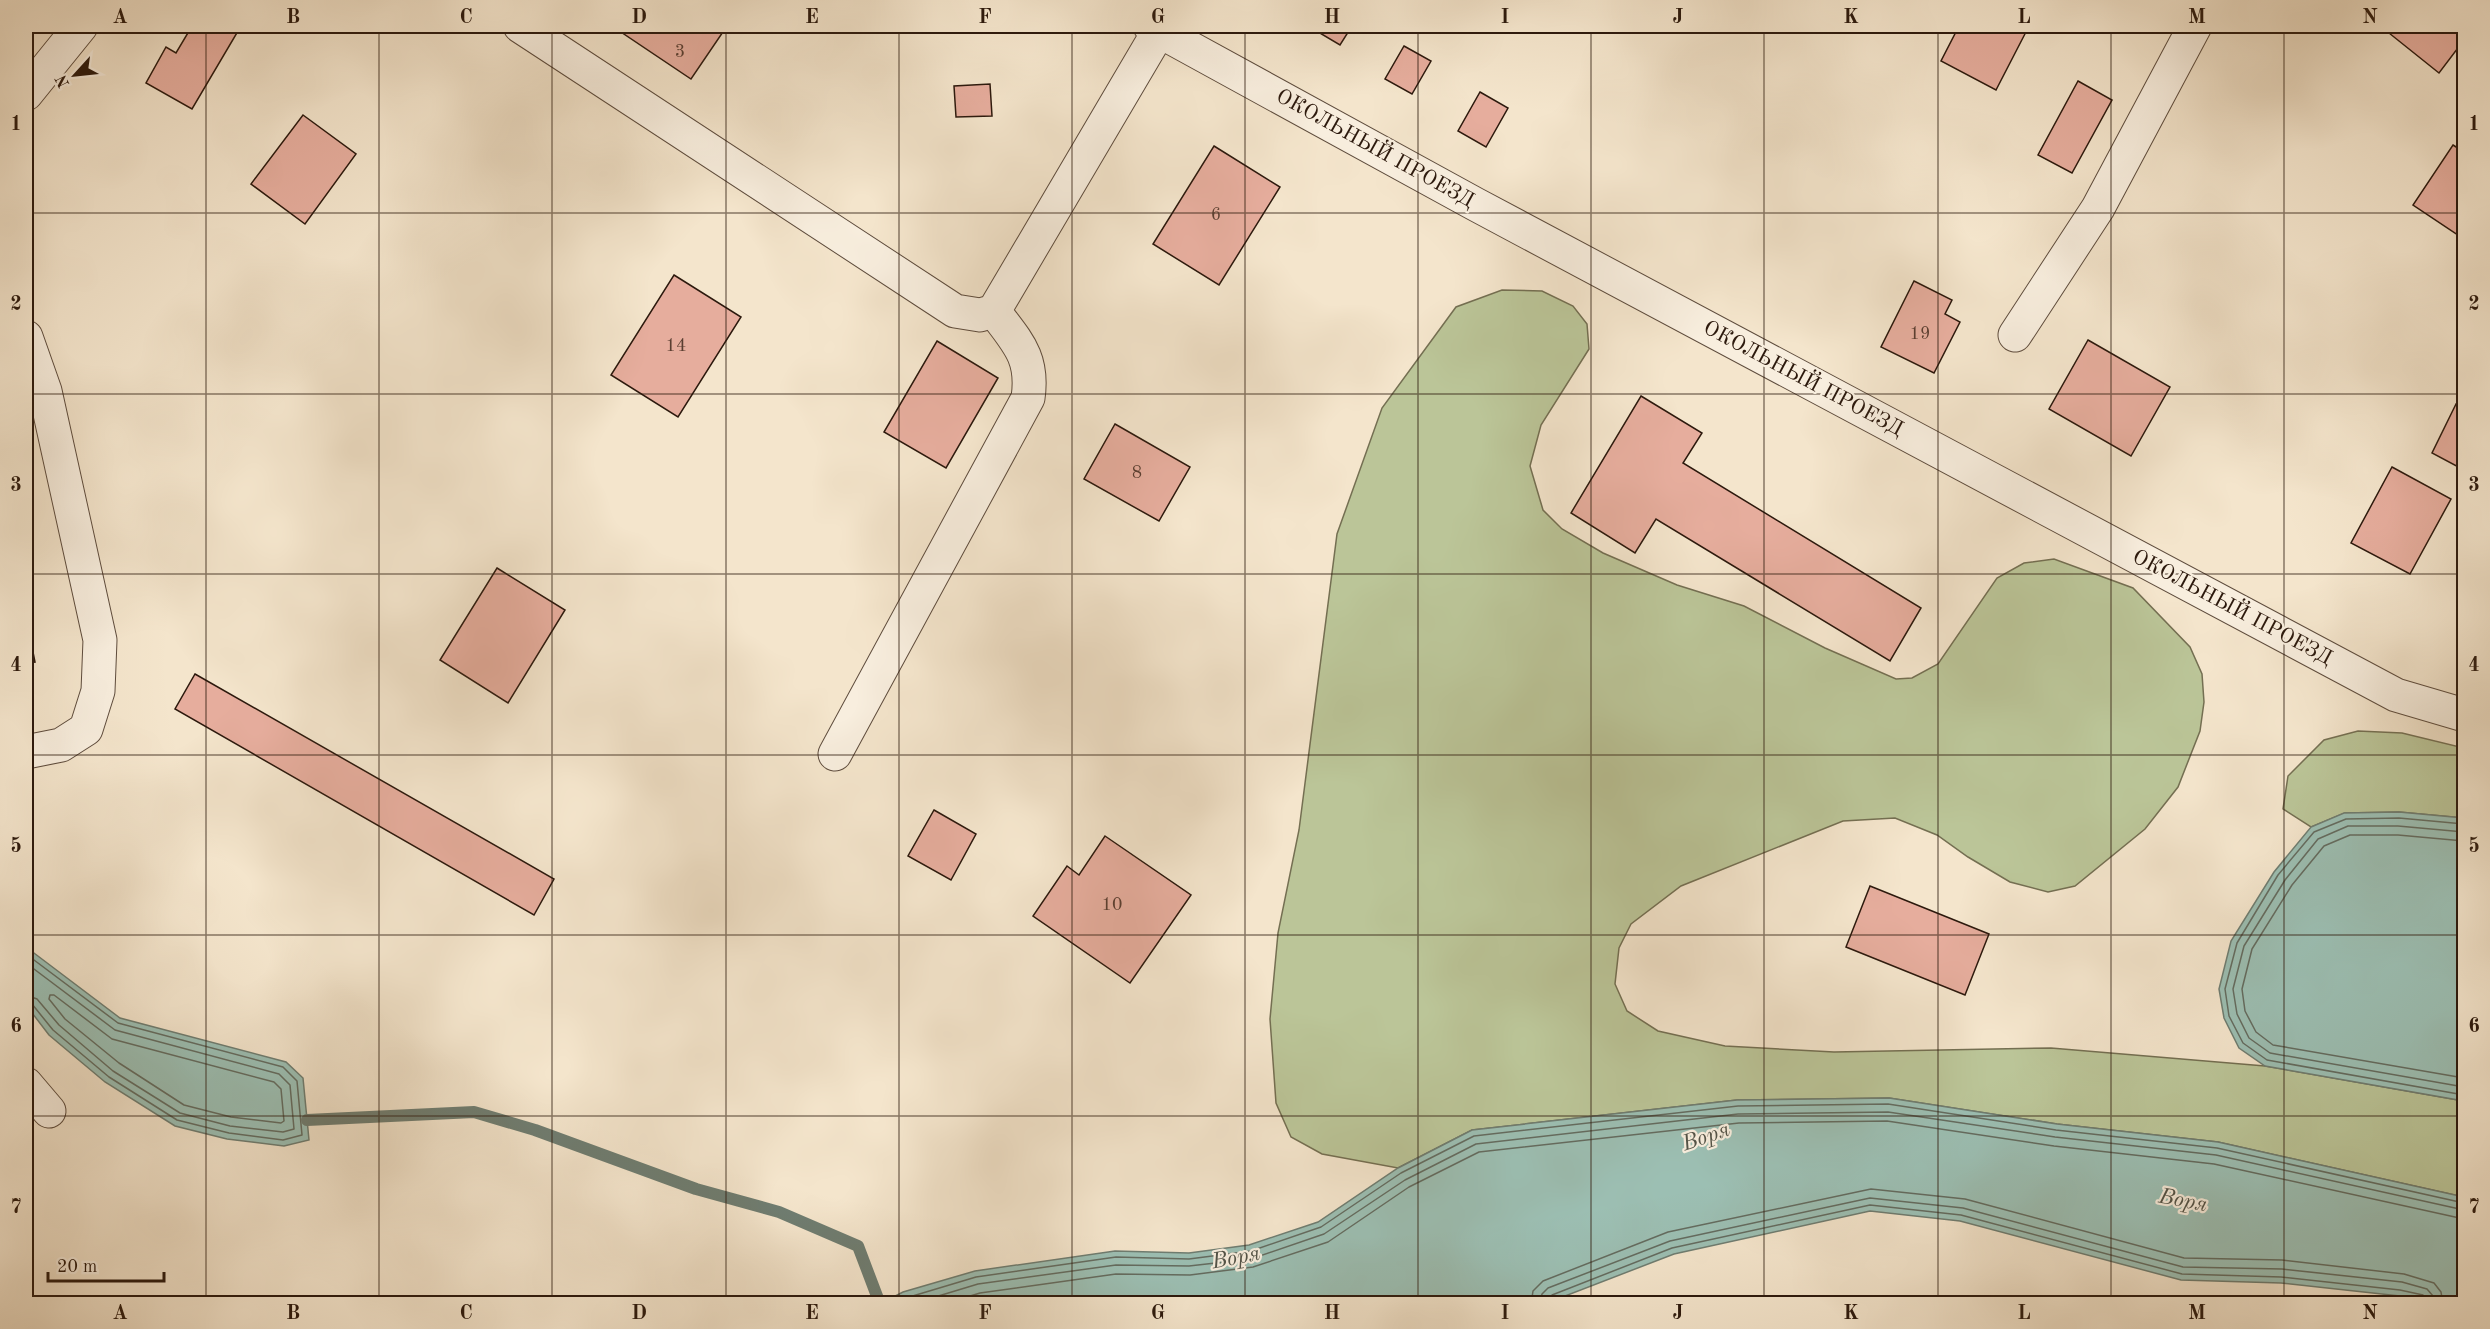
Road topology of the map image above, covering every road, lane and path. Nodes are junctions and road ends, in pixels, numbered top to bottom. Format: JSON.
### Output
{"nodes":[{"id":1,"x":81,"y":26,"type":"edge"},
{"id":2,"x":520,"y":26,"type":"edge"},
{"id":3,"x":2195,"y":26,"type":"edge"},
{"id":4,"x":1155,"y":28,"type":"edge"},
{"id":5,"x":26,"y":94,"type":"edge"},
{"id":6,"x":994,"y":311,"type":"junction"},
{"id":7,"x":2015,"y":335,"type":"dead end"},
{"id":8,"x":26,"y":338,"type":"edge"},
{"id":9,"x":2464,"y":715,"type":"edge"},
{"id":10,"x":26,"y":752,"type":"edge"},
{"id":11,"x":835,"y":754,"type":"dead end"},
{"id":12,"x":26,"y":1084,"type":"edge"},
{"id":13,"x":49,"y":1111,"type":"dead end"}],
"edges":[{"from":1,"to":5,"type":"street"},
{"from":2,"to":6,"type":"street"},
{"from":3,"to":7,"type":"street"},
{"from":4,"to":6,"type":"street"},
{"from":4,"to":9,"type":"street","name":"ОКОЛЬНЫЙ ПРОЕЗД"},
{"from":6,"to":11,"type":"street"},
{"from":8,"to":10,"type":"street"},
{"from":12,"to":13,"type":"street"}]}
